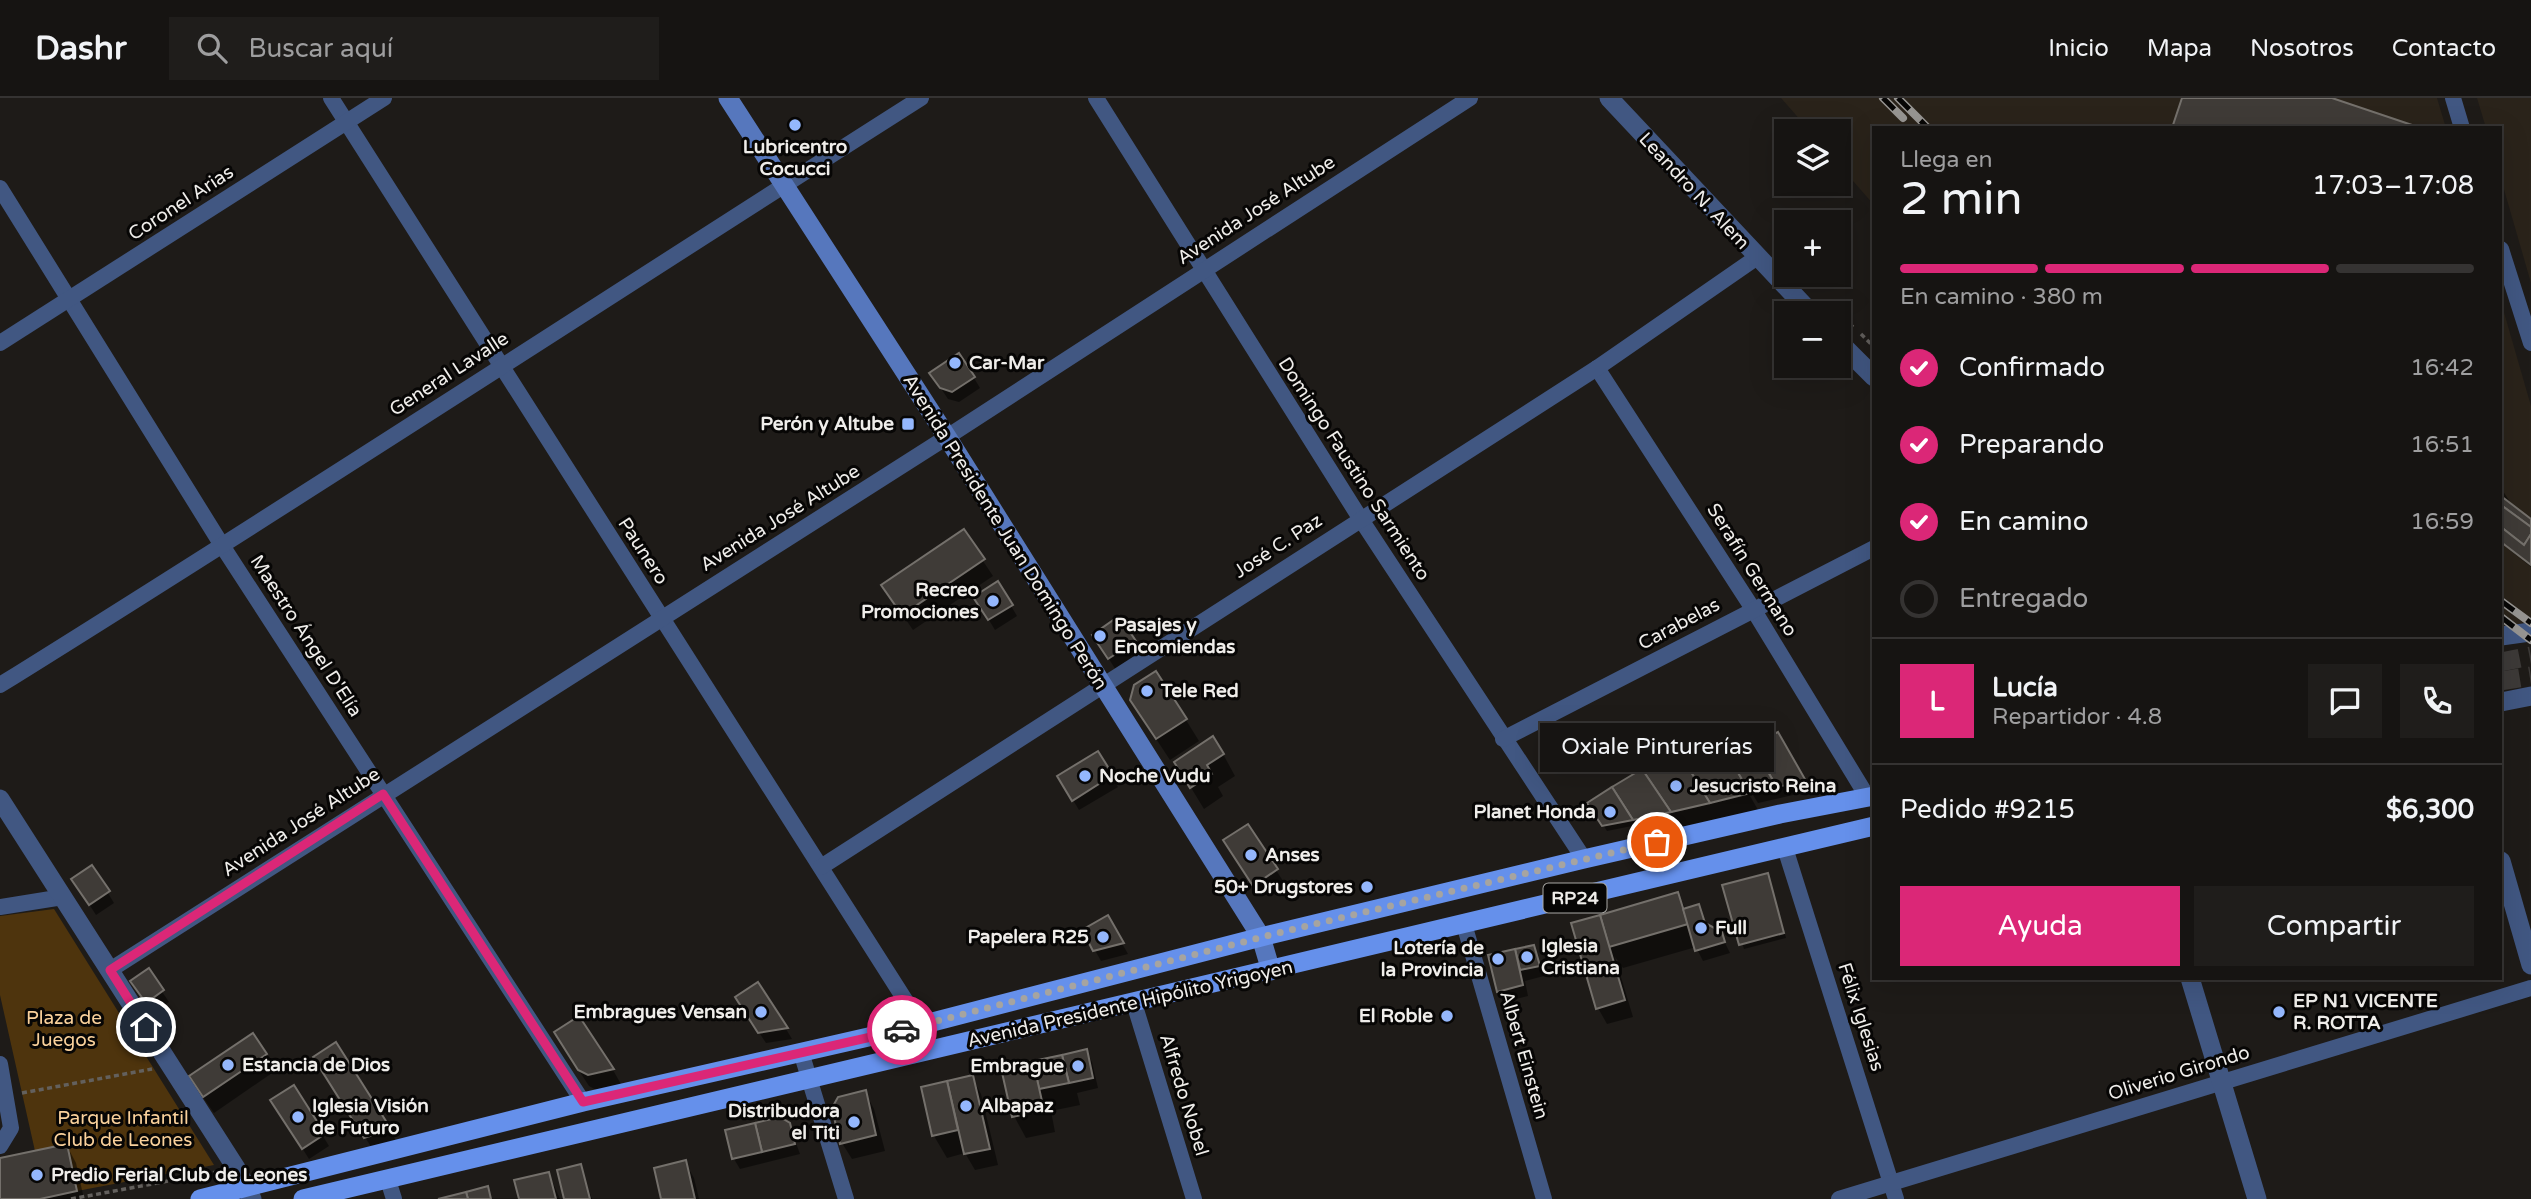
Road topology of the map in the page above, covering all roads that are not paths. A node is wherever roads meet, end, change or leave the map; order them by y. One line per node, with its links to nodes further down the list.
1 (331, 98): 9 (street, Paunero)
2 (384, 98): 9 (street, Coronel Arias)
3 (728, 98): 11 (main road, Avenida Presidente Juan Domingo Perón)
4 (921, 98): 11 (street, General Lavalle)
5 (1096, 98): 15 (street, Domingo Faustino Sarmiento)
6 (1470, 98): 15 (street, Avenida José Altube)
7 (1609, 98): 14 (street, Leandro N. Alem)
8 (2453, 98): 10 (street)
9 (347, 122): 16 (street, Coronel Arias); 21 (street, Paunero)
10 (2461, 126)
11 (783, 185): 21 (street, General Lavalle); 24 (main road, Avenida Presidente Juan Domingo Perón)
12 (0, 188): 16 (street, Maestro Ángel D'Elía)
13 (2502, 251): 19 (street)
14 (1756, 258): 17 (street, Leandro N. Alem); 22 (street, José C. Paz)
15 (1202, 269): 24 (street, Avenida José Altube); 25 (street, Domingo Faustino Sarmiento)
16 (69, 299): 18 (street, Coronel Arias); 26 (street, Maestro Ángel D'Elía)
17 (1799, 301)
18 (0, 343)
19 (2531, 343)
20 (1851, 354): 23 (street)
21 (500, 366): 26 (street, General Lavalle); 29 (street, Paunero)
22 (1597, 368): 25 (street, José C. Paz); 28 (street, Serafín Germano)
23 (1872, 375)
24 (947, 438): 29 (street, Avenida José Altube); 33 (main road, Avenida Presidente Juan Domingo Perón)
25 (1360, 517): 33 (street, José C. Paz); 36 (street, Domingo Faustino Sarmiento)
26 (223, 547): 32 (street, General Lavalle); 37 (street, Maestro Ángel D'Elía)
27 (1872, 549): 28 (street, Carabelas)
28 (1753, 609): 36 (street, Carabelas); 38 (street, Serafín Germano)
29 (661, 618): 37 (street, Avenida José Altube); 44 (street, Paunero)
30 (2531, 632): 31 (street)
31 (2502, 636)
32 (0, 685)
33 (1103, 687): 44 (street, José C. Paz); 48 (main road, Avenida Presidente Juan Domingo Perón)
34 (2530, 697): 35 (street)
35 (2502, 702)
36 (1503, 739): 42 (street, Domingo Faustino Sarmiento)
37 (383, 794): 50 (street, Avenida José Altube); 60 (street, Maestro Ángel D'Elía)
38 (1871, 797): 42 (main road, Avenida Presidente Hipólito Yrigoyen / RP24)
39 (0, 799): 45 (street)
40 (1872, 826): 41 (main road, Avenida Presidente Hipólito Yrigoyen / RP24)
41 (1785, 848): 47 (main road, Avenida Presidente Hipólito Yrigoyen / RP24); 63 (street, Félix Iglesias)
42 (1584, 859): 48 (main road, Avenida Presidente Hipólito Yrigoyen / RP24)
43 (2502, 864): 49 (street)
44 (821, 867): 55 (street, Paunero)
45 (63, 897): 46 (street); 50 (street)
46 (0, 907)
47 (1464, 924): 51 (main road, Avenida Presidente Hipólito Yrigoyen / RP24); 70 (street, Albert Einstein)
48 (1261, 937): 51 (main road, Avenida Presidente Juan Domingo Perón); 55 (main road, Avenida Presidente Hipólito Yrigoyen / RP24)
49 (2531, 965)
50 (110, 970): 64 (street)
51 (1271, 971): 54 (main road, Avenida Presidente Hipólito Yrigoyen / RP24)
52 (2191, 980): 59 (street)
53 (2531, 988): 59 (street, Oliverio Girondo)
54 (1134, 1003): 58 (main road, Avenida Presidente Hipólito Yrigoyen / RP24); 69 (street, Alfredo Nobel)
55 (921, 1025): 56 (main road, Avenida Presidente Hipólito Yrigoyen / RP24)
56 (801, 1052): 58 (street); 60 (main road, Avenida Presidente Hipólito Yrigoyen / RP24)
57 (0, 1064): 61 (street)
58 (808, 1079): 62 (main road, Avenida Presidente Hipólito Yrigoyen / RP24); 68 (street)
59 (2221, 1082): 63 (street, Oliverio Girondo); 72 (street)
60 (583, 1102): 64 (main road, Avenida Presidente Hipólito Yrigoyen / RP24)
61 (0, 1146)
62 (388, 1180): 66 (main road, Avenida Presidente Hipólito Yrigoyen / RP24); 67 (street)
63 (1894, 1191): 71 (street, Oliverio Girondo)
64 (249, 1194): 65 (main road, Avenida Presidente Hipólito Yrigoyen / RP24)
65 (200, 1199)
66 (303, 1199)
67 (394, 1199)
68 (846, 1199)
69 (1194, 1199)
70 (1544, 1199)
71 (1839, 1199)
72 (2257, 1199)

